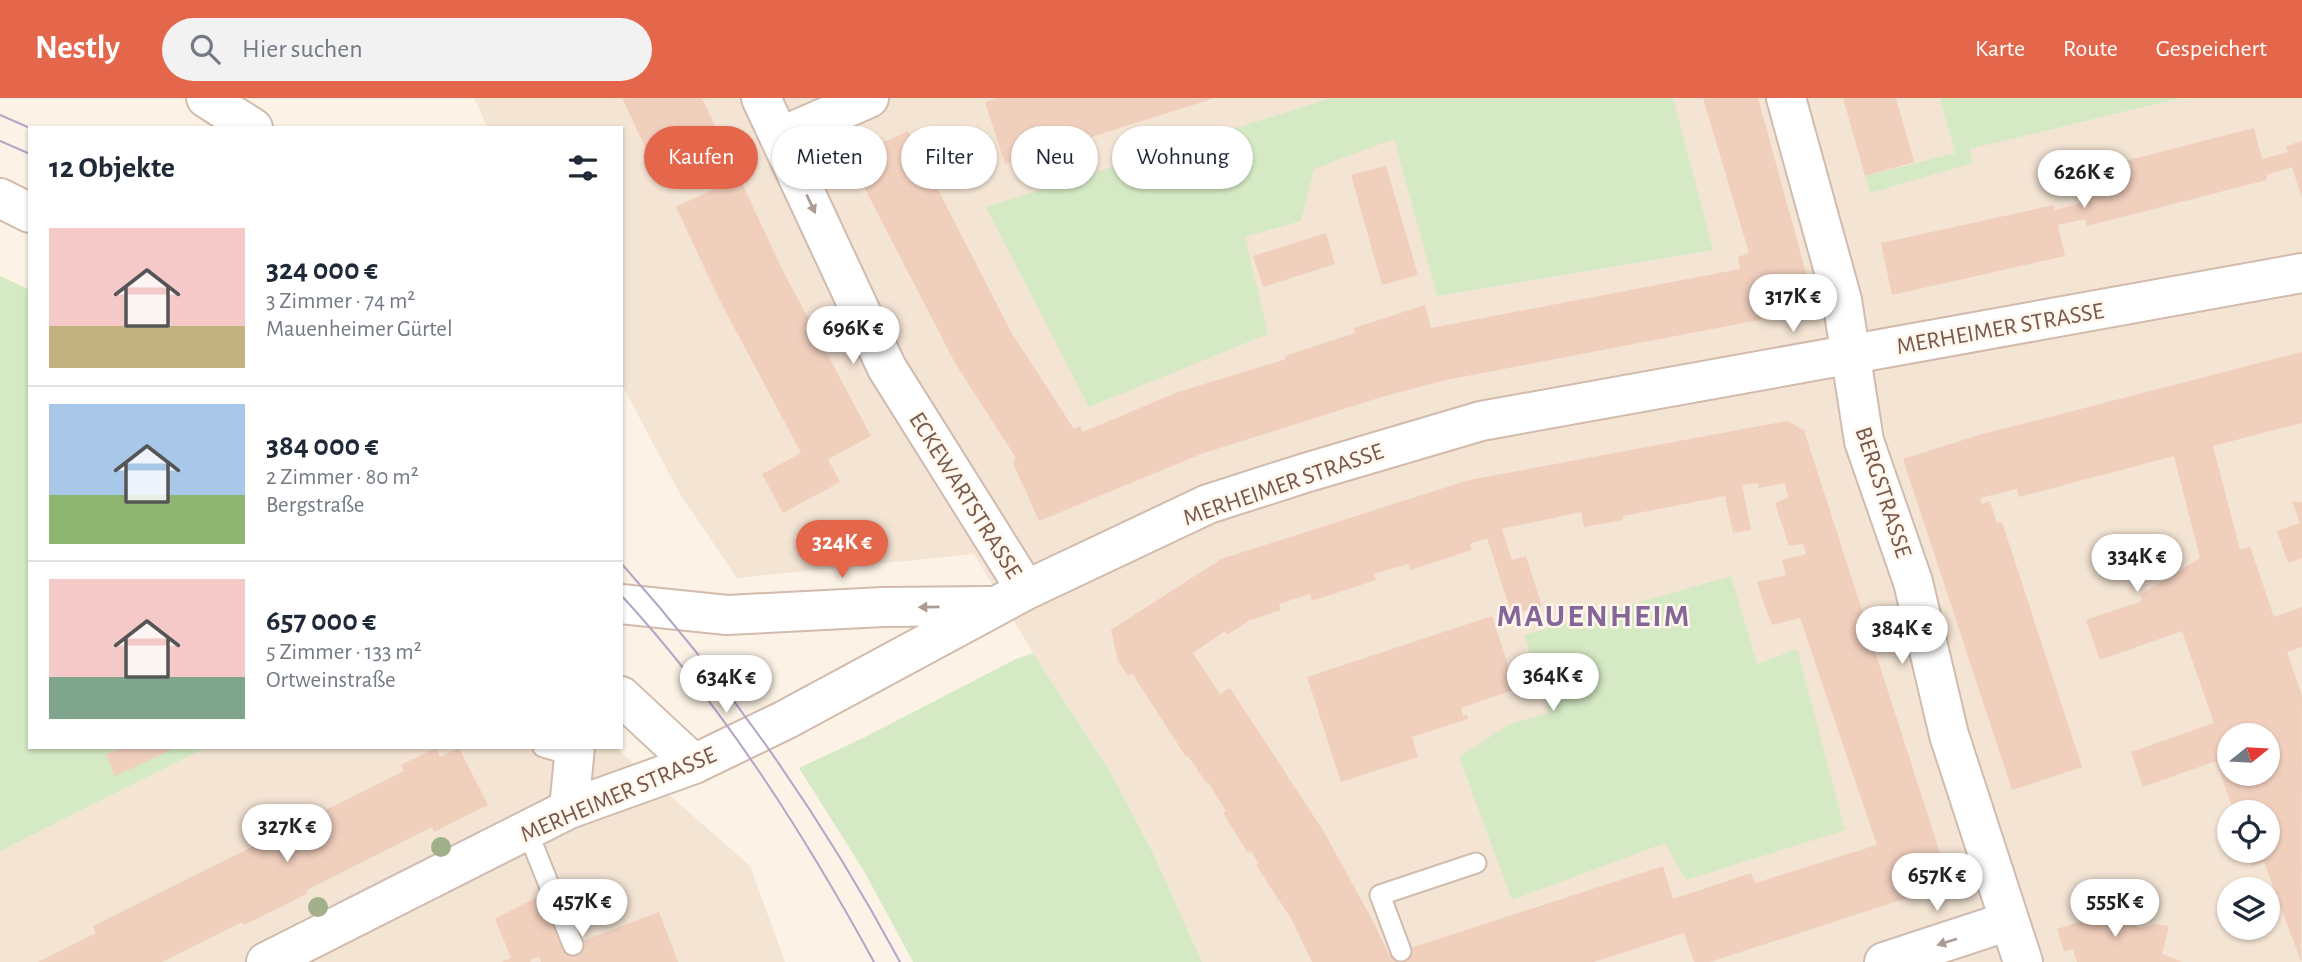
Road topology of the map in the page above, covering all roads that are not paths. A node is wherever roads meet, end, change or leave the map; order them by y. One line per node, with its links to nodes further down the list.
1 (206, 98): 5 (main road)
2 (761, 98): 6 (main road, ECKEWARTSTRASSE)
3 (869, 98): 7 (main road)
4 (1786, 98): 12 (main road, BERGSTRASSE)
5 (250, 126)
6 (775, 126)
7 (805, 126)
8 (804, 189): 13 (main road, ECKEWARTSTRASSE, one-way to 13)
9 (0, 198): 10 (main road)
10 (28, 212)
11 (2302, 273): 12 (main road, MERHEIMER STRASSE)
12 (1850, 354): 13 (main road, MERHEIMER STRASSE); 21 (main road, BERGSTRASSE)
13 (1011, 598): 14 (main road, one-way to 14); 17 (main road, MERHEIMER STRASSE)
14 (623, 604)
15 (623, 698): 17 (main road)
16 (564, 750): 18 (main road)
17 (694, 764): 18 (main road, MERHEIMER STRASSE)
18 (569, 809): 19 (main road, MERHEIMER STRASSE)
19 (527, 830): 22 (lane); 24 (main road, MERHEIMER STRASSE)
20 (1476, 863): 23 (lane)
21 (2009, 921): 25 (main road, one-way to 25); 26 (main road, BERGSTRASSE)
22 (573, 945)
23 (1401, 951)
24 (266, 962)
25 (1884, 962)
26 (2023, 962)

